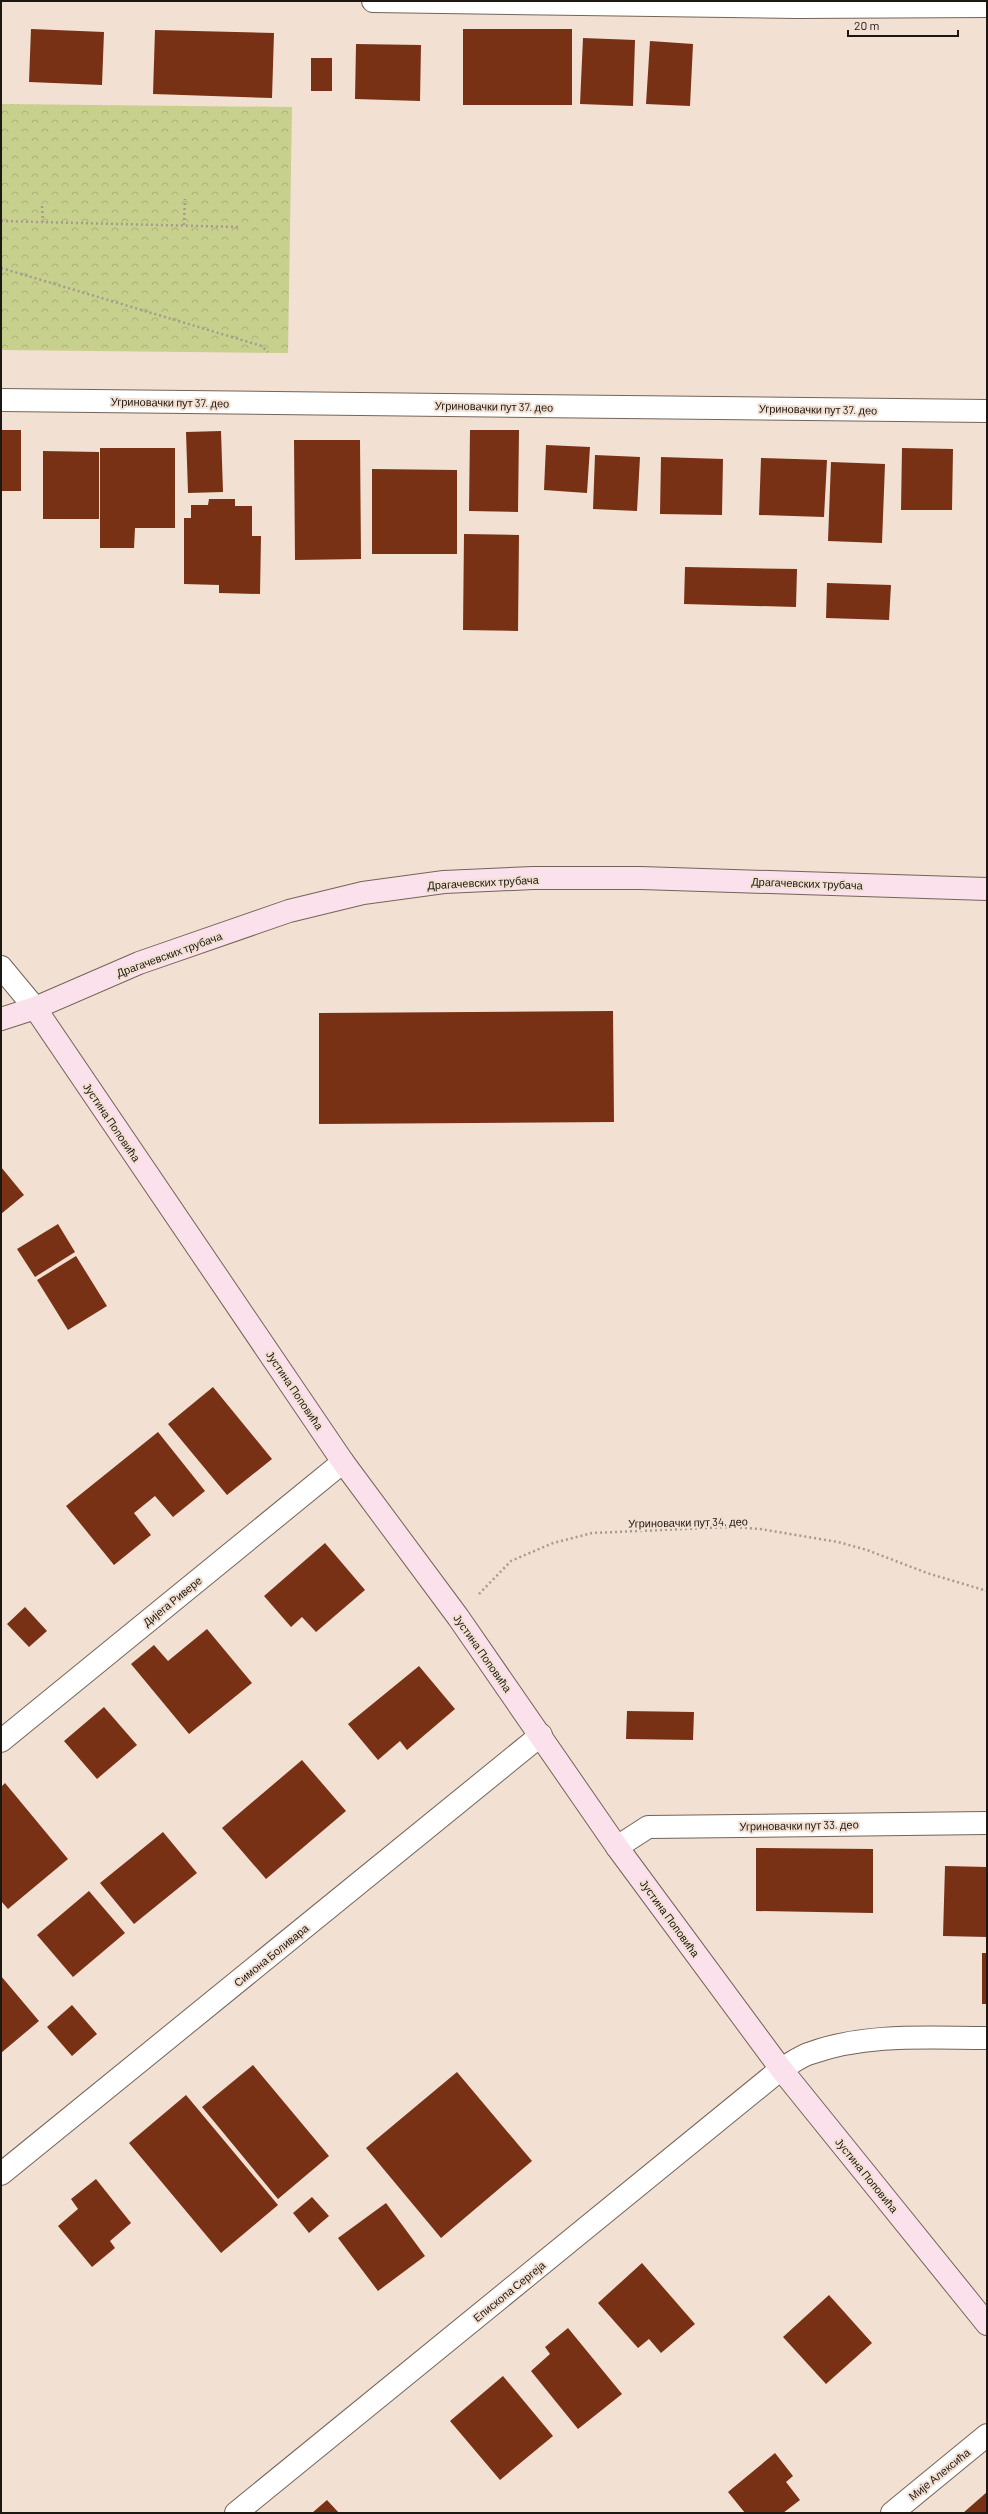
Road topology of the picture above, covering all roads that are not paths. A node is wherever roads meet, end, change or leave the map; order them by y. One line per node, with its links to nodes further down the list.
1 (373, 1): 2 (street)
2 (987, 6)
3 (1, 400): 4 (street, Угриновачки пут 37. део)
4 (987, 411)
5 (987, 889): 7 (street, Драгачевских трубача)
6 (1, 967): 7 (street, Јустина Поповића)
7 (35, 1008): 8 (street, Драгачевских трубача); 9 (street, Јустина Поповића)
8 (1, 1019)
9 (343, 1462): 10 (street, Јустина Поповића); 11 (street, Дијега Ривере)
10 (541, 1735): 13 (street, Јустина Поповића); 16 (street, Симона Боливара)
11 (1, 1741)
12 (987, 1823): 13 (street, Угриновачки пут 33. део)
13 (617, 1847): 15 (street, Јустина Поповића)
14 (987, 2038): 15 (street, Епископа Сергеја)
15 (781, 2069): 17 (street, Јустина Поповића); 19 (street, Епископа Сергеја)
16 (1, 2174)
17 (987, 2324)
18 (987, 2435): 20 (street, Мије Алексића)
19 (236, 2513)
20 (892, 2513)

